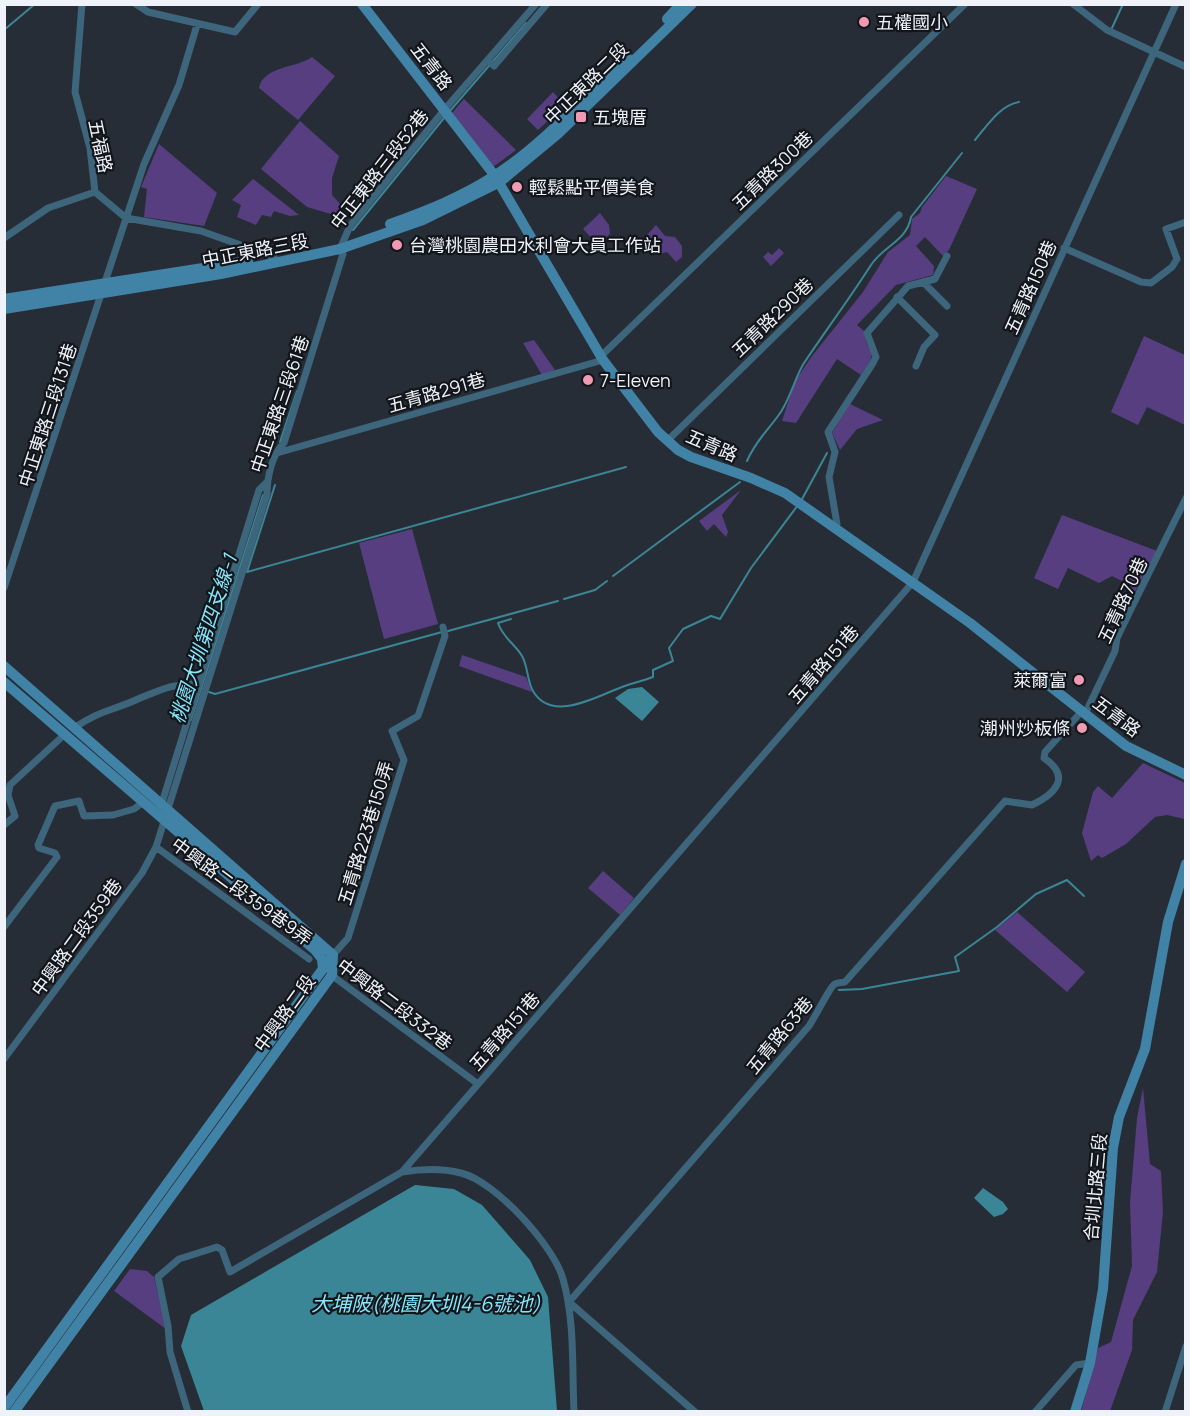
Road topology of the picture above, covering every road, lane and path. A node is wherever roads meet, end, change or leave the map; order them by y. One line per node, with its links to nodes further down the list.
1 (82, 4): 18 (street, 五福路)
2 (136, 4): 12 (street)
3 (258, 4): 12 (street)
4 (362, 4): 16 (street, 五青路)
5 (536, 4): 14 (street, 中正東路三段52巷)
6 (547, 4): 14 (street)
7 (681, 4): 17 (street, 中正東路二段)
8 (692, 4): 17 (street, 中正東路二段)
9 (965, 4): 33 (street, 五青路300巷)
10 (1072, 4): 13 (street)
11 (1176, 4): 13 (street, 五青路150巷)
12 (197, 25): 20 (street, 中正東路三段131巷)
13 (1154, 52): 15 (street); 24 (street, 五青路150巷)
14 (488, 60): 16 (street, 中正東路三段52巷)
15 (1185, 67)
16 (445, 109): 17 (street, 五青路); 23 (street, 中正東路三段52巷)
17 (498, 179): 23 (street, 中正東路三段); 33 (street, 五青路)
18 (95, 192): 20 (street); 22 (street, 五福路)
19 (899, 215): 35 (street, 五青路290巷)
20 (126, 218): 26 (street); 28 (street, 中正東路三段131巷)
21 (1185, 222): 24 (street)
22 (4, 237)
23 (340, 246): 26 (street, 中正東路三段); 28 (street, 中正東路三段); 36 (street, 中正東路三段61巷)
24 (1064, 248): 40 (street, 五青路150巷)
25 (947, 256): 27 (street)
26 (274, 257): 28 (street, 中正東路三段)
27 (923, 282): 29 (street); 31 (street)
28 (104, 289): 30 (street, 中正東路三段); 32 (street, 中正東路三段); 41 (street, 中正東路三段131巷)
29 (897, 297): 34 (street); 39 (street)
30 (4, 299)
31 (947, 306)
32 (4, 309)
33 (602, 359): 35 (street, 五青路); 36 (street, 五青路291巷)
34 (915, 366)
35 (667, 441): 39 (street, 五青路)
36 (277, 453): 37 (street, 中正東路三段61巷)
37 (267, 482): 45 (street); 51 (street, 中正東路三段61巷)
38 (1185, 498): 46 (street, 五青路70巷)
39 (834, 528): 40 (street, 五青路)
40 (914, 582): 46 (street, 五青路); 60 (street, 五青路151巷)
41 (4, 588)
42 (443, 627): 56 (street, 五青路223巷150弄)
43 (4, 666): 47 (street, 中興路二段)
44 (4, 682): 48 (street, 中興路二段)
45 (197, 684): 47 (street); 51 (street)
46 (1083, 712): 49 (street, 五青路); 62 (street, 五青路63巷)
47 (74, 728): 48 (street); 51 (street, 中興路二段)
48 (64, 735): 50 (street, 中興路二段); 52 (street)
49 (1185, 776)
50 (142, 803): 51 (street, 中興路二段); 55 (street)
51 (164, 816): 53 (street, 中興路二段359巷); 56 (street, 中興路二段); 58 (street, 中興路二段)
52 (4, 825)
53 (156, 847): 57 (street, 中興路二段359巷9弄); 59 (street, 中興路二段359巷)
54 (1185, 864): 65 (street, 合圳北路三段)
55 (4, 927)
56 (333, 955): 58 (street)
57 (309, 959)
58 (328, 972): 60 (street, 中興路二段332巷); 63 (street, 中興路二段)
59 (4, 1059)
60 (478, 1084): 61 (street, 五青路151巷)
61 (402, 1172): 62 (street); 68 (street, 五青路151巷)
62 (569, 1302): 69 (street); 70 (street)
63 (81, 1309): 66 (street, 中興路二段); 67 (street, 中興路二段)
64 (1185, 1346): 73 (street)
65 (1090, 1363): 71 (street); 72 (street, 合圳北路三段)
66 (4, 1408)
67 (14, 1412)
68 (188, 1412)
69 (574, 1412)
70 (695, 1412)
71 (1035, 1412)
72 (1075, 1412)
73 (1165, 1412)

